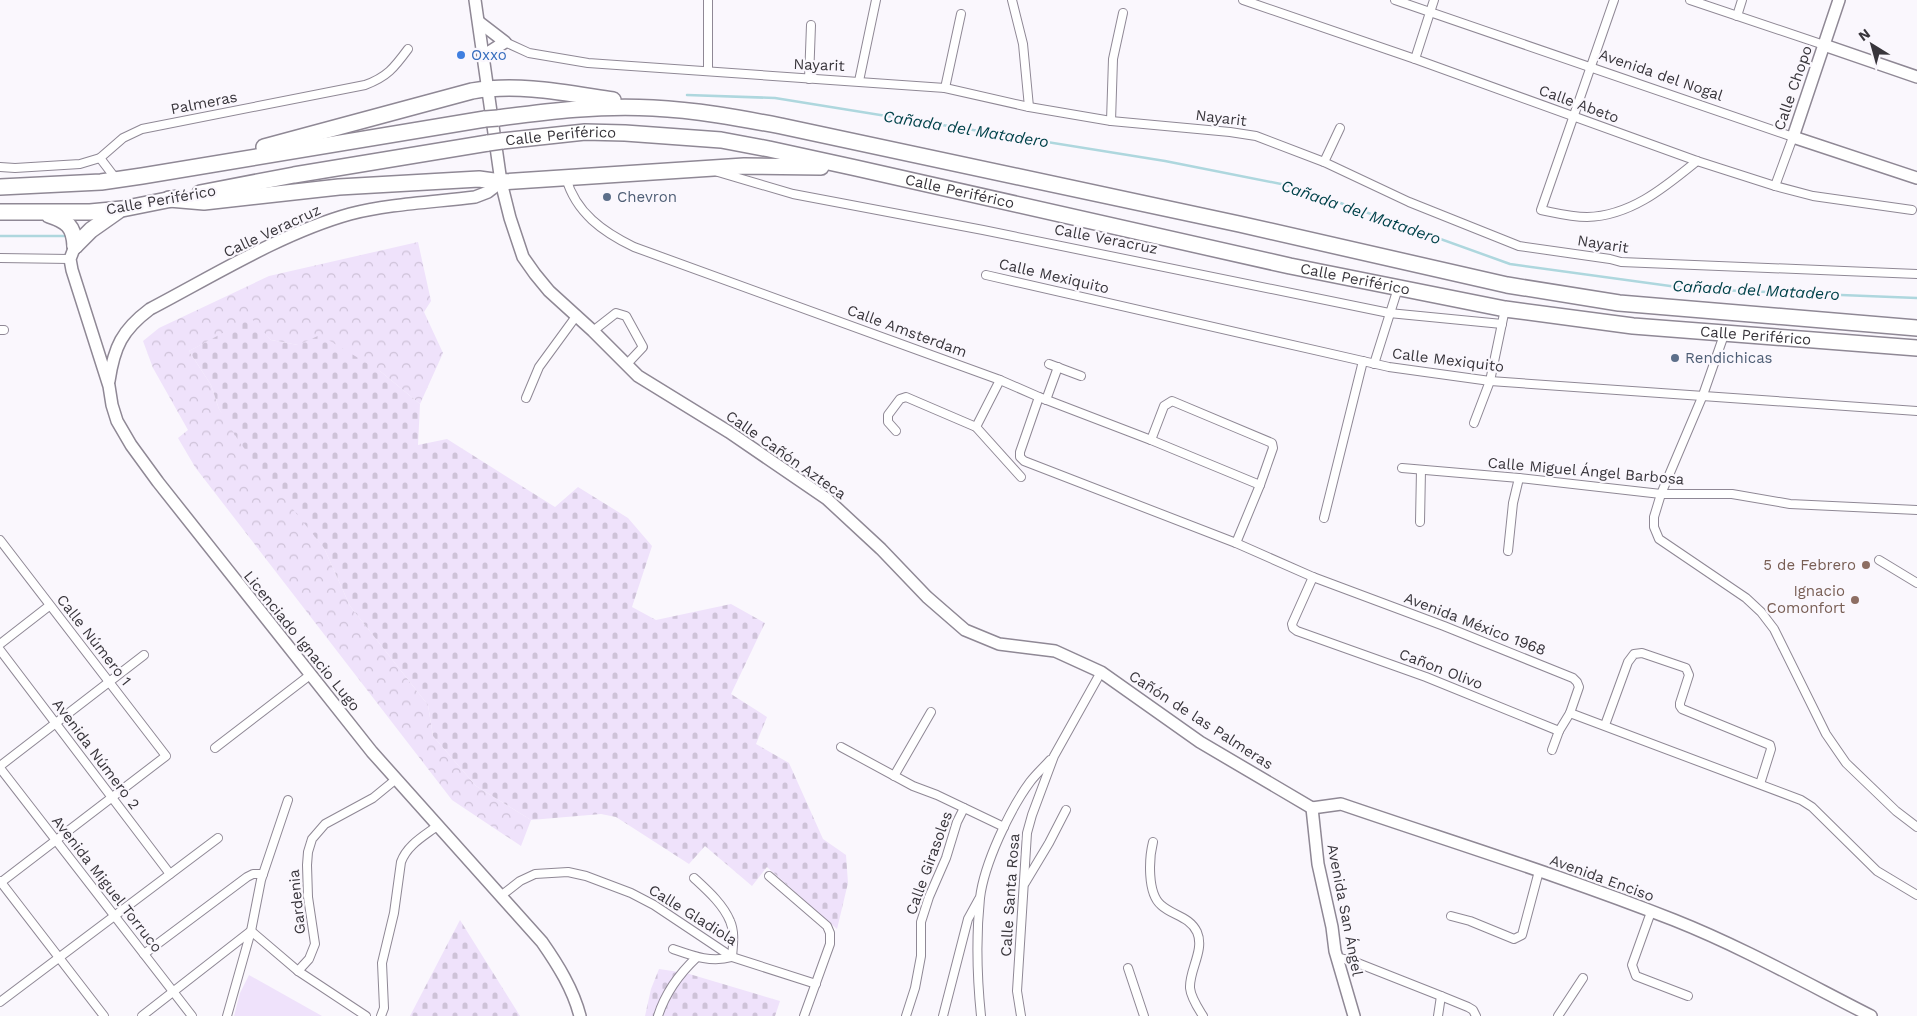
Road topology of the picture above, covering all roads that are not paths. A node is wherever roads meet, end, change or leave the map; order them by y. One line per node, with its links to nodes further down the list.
1 (476, 0): 16 (main road, Calle Cañón Azteca)
2 (708, 0): 24 (street)
3 (876, 0): 27 (street)
4 (1012, 0): 30 (street)
5 (1243, 0): 22 (street, Calle Abeto)
6 (1395, 0): 12 (street, Avenida del Nogal)
7 (1434, 0): 12 (street)
8 (1614, 0): 23 (street)
9 (1690, 0): 15 (street)
10 (1742, 0): 15 (street)
11 (1839, 0): 19 (main road, Calle Chopo)
12 (1430, 12): 22 (street); 23 (street, Avenida del Nogal)
13 (1122, 13): 33 (street)
14 (961, 14): 29 (street)
15 (1737, 16): 19 (street)
16 (478, 22): 18 (main road); 21 (main road, Calle Cañón Azteca)
17 (811, 25): 26 (street)
18 (505, 42): 21 (main road); 24 (street, Nayarit)
19 (1824, 45): 25 (main road); 35 (main road, Calle Chopo)
20 (408, 49): 36 (street, Palmeras)
21 (483, 56): 28 (main road, Calle Cañón Azteca)
22 (1415, 59): 32 (street, Calle Abeto)
23 (1591, 67): 32 (street); 35 (street, Avenida del Nogal)
24 (708, 71): 26 (street, Nayarit)
25 (1917, 77)
26 (809, 78): 27 (street, Nayarit)
27 (859, 81): 29 (street, Nayarit)
28 (487, 88): 31 (highway); 39 (highway); 46 (main road, Calle Cañón Azteca)
29 (945, 88): 30 (street, Nayarit)
30 (1029, 107): 33 (street, Nayarit)
31 (654, 108): 39 (highway, Calle Periférico); 63 (highway, Calle Periférico)
32 (1574, 117): 37 (street, Calle Abeto); 37 (street)
33 (1111, 120): 38 (street, Nayarit)
34 (1340, 128): 38 (street)
35 (1793, 137): 44 (main road, Avenida del Nogal); 47 (street, Calle Chopo)
36 (100, 158): 40 (street, Palmeras); 45 (street)
37 (1697, 161): 47 (street, Calle Abeto)
38 (1324, 162): 56 (street, Nayarit)
39 (206, 165): 45 (highway, Calle Periférico)
40 (0, 167)
41 (707, 168): 42 (highway); 43 (highway); 60 (street, Calle Veracruz)
42 (856, 168): 49 (highway, Calle Periférico); 58 (highway, Calle Periférico)
43 (566, 178): 46 (highway); 73 (street, Calle Amsterdam)
44 (1917, 178)
45 (116, 179): 48 (highway, Calle Periférico)
46 (501, 182): 49 (highway); 61 (main road, Calle Cañón Azteca); 75 (main road, Calle Veracruz)
47 (1775, 186): 51 (street, Calle Abeto)
48 (0, 187)
49 (169, 199): 50 (highway, Calle Periférico)
50 (122, 209): 53 (highway, Calle Periférico); 54 (highway)
51 (1912, 210)
52 (0, 212): 53 (highway, Calle Periférico)
53 (41, 213): 54 (highway)
54 (72, 253): 55 (street); 75 (main road)
55 (0, 258)
56 (1917, 274)
57 (986, 275): 67 (street, Calle Mexiquito)
58 (1398, 288): 59 (highway, Calle Periférico); 60 (street)
59 (1505, 309): 62 (street); 65 (highway, Calle Periférico)
60 (1389, 313): 62 (street, Calle Veracruz); 70 (street)
61 (577, 316): 64 (main road, Calle Cañón Azteca); 77 (street)
62 (1502, 324): 74 (street)
63 (1917, 328)
64 (593, 331): 68 (main road, Calle Cañón Azteca); 68 (street)
65 (1725, 332): 66 (highway, Calle Periférico); 76 (street)
66 (1917, 348)
67 (1363, 361): 70 (street, Calle Mexiquito); 91 (street)
68 (627, 364): 103 (main road, Calle Cañón Azteca)
69 (1049, 364): 71 (street)
70 (1374, 364): 74 (street, Calle Mexiquito)
71 (1058, 367): 72 (street); 78 (street, Avenida México 1968)
72 (1081, 376)
73 (1000, 380): 78 (street, Calle Amsterdam); 81 (street)
74 (1490, 381): 76 (street, Calle Mexiquito); 80 (street)
75 (109, 386): 104 (main road, Licenciado Ignacio Lugo)
76 (1703, 395): 79 (street, Calle Mexiquito); 89 (street)
77 (526, 398)
78 (1043, 398): 83 (street, Calle Amsterdam); 94 (street, Avenida México 1968)
79 (1917, 411)
80 (1474, 423)
81 (976, 427): 82 (street); 86 (street)
82 (896, 432)
83 (1151, 440): 88 (street, Calle Amsterdam); 88 (street)
84 (1402, 468): 85 (street, Calle Miguel Ángel Barbosa)
85 (1421, 470): 87 (street, Calle Miguel Ángel Barbosa); 92 (street)
86 (1021, 477)
87 (1519, 478): 89 (street, Calle Miguel Ángel Barbosa); 95 (street)
88 (1260, 485): 94 (street)
89 (1661, 494): 90 (street, Calle Miguel Ángel Barbosa); 126 (street)
90 (1917, 510)
91 (1324, 518)
92 (1420, 522)
93 (0, 540): 99 (street, Calle Número 1)
94 (1236, 543): 97 (street, Avenida México 1968)
95 (1508, 551)
96 (1879, 560): 98 (street)
97 (1313, 578): 107 (street, Avenida México 1968); 110 (street, Cañon Olivo)
98 (1917, 583)
99 (49, 606): 100 (street); 105 (street, Calle Número 1)
100 (0, 644)
101 (0, 650): 108 (street, Avenida Número 2)
102 (144, 655): 105 (street)
103 (1100, 672): 114 (street, Calle Santa Rosa); 122 (main road, Cañón de las Palmeras)
104 (310, 675): 112 (street); 117 (main road, Licenciado Ignacio Lugo)
105 (110, 682): 108 (street); 119 (street, Calle Número 1)
106 (931, 712): 116 (street)
107 (1570, 713): 109 (street); 110 (street)
108 (55, 724): 115 (street); 119 (street, Avenida Número 2)
109 (1605, 725): 118 (street); 118 (street)
110 (1559, 731): 113 (street)
111 (841, 747): 116 (street)
112 (215, 748)
113 (1552, 750)
114 (1054, 756): 125 (street); 136 (street, Calle Santa Rosa)
115 (0, 767): 128 (street, Avenida Miguel Torruco)
116 (894, 776): 121 (street)
117 (395, 780): 124 (main road, Licenciado Ignacio Lugo); 151 (street, Gardenia)
118 (1760, 784): 138 (street)
119 (112, 799): 128 (street); 131 (street, Avenida Número 2)
120 (288, 800): 132 (street)
121 (964, 808): 125 (street); 167 (street, Calle Girasoles)
122 (1312, 808): 130 (main road, Avenida Enciso); 149 (main road, Avenida San Ángel)
123 (1066, 810): 136 (street)
124 (437, 826): 137 (main road, Licenciado Ignacio Lugo); 163 (street)
125 (1004, 827): 139 (street)
126 (1917, 827)
127 (218, 838): 131 (street)
128 (56, 840): 135 (street); 141 (street, Avenida Miguel Torruco)
129 (1154, 842): 172 (street)
130 (1538, 871): 140 (main road, Avenida Enciso); 142 (street)
131 (170, 874): 141 (street)
132 (263, 874): 143 (street); 145 (street)
133 (769, 876): 153 (street)
134 (694, 878): 148 (street)
135 (0, 882): 146 (street)
136 (1024, 883): 170 (street, Calle Santa Rosa)
137 (502, 895): 148 (street, Calle Gladiola); 164 (main road, Licenciado Ignacio Lugo)
138 (1917, 895)
139 (980, 896): 168 (street); 169 (street)
140 (1651, 912): 156 (street); 177 (main road, Avenida Enciso)
141 (115, 916): 145 (street, Avenida Miguel Torruco); 146 (street)
142 (1451, 916)
143 (251, 931): 151 (street); 154 (street); 161 (street)
144 (673, 949): 147 (street)
145 (144, 954): 154 (street, Avenida Miguel Torruco)
146 (59, 957): 157 (street); 158 (street)
147 (697, 957): 148 (street); 165 (street)
148 (732, 957): 153 (street, Calle Gladiola)
149 (1337, 958): 155 (street); 173 (main road, Avenida San Ángel)
150 (1128, 968): 171 (street)
151 (298, 971): 162 (street)
152 (1583, 978): 176 (street)
153 (816, 984): 166 (street)
154 (174, 992): 159 (street); 160 (street, Avenida Miguel Torruco)
155 (1441, 996): 174 (street); 175 (street)
156 (1688, 996)
157 (0, 1002)
158 (104, 1016)
159 (142, 1016)
160 (192, 1016)
161 (227, 1016)
162 (366, 1016)
163 (381, 1016)
164 (580, 1016)
165 (658, 1016)
166 (804, 1016)
167 (906, 1016)
168 (943, 1016)
169 (981, 1016)
170 (1022, 1016)
171 (1144, 1016)
172 (1203, 1016)
173 (1354, 1016)
174 (1438, 1016)
175 (1476, 1016)
176 (1558, 1016)
177 (1871, 1016)

